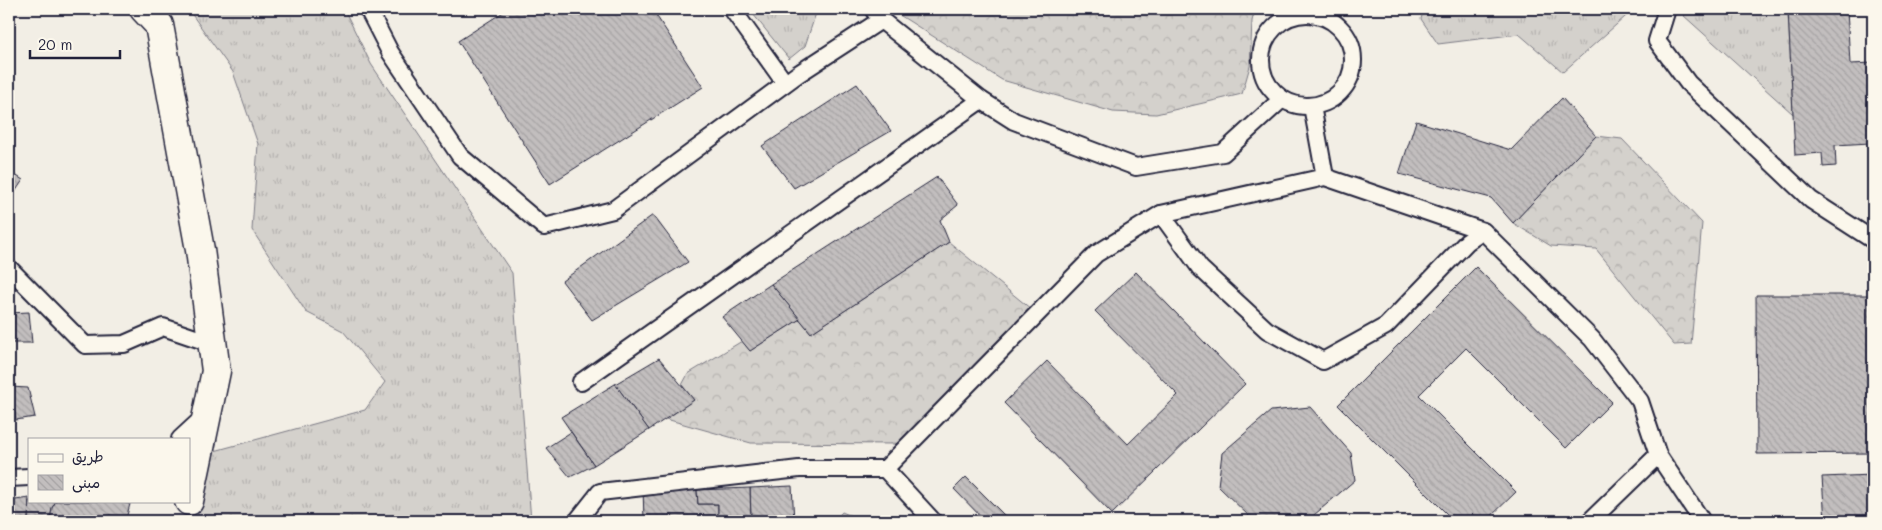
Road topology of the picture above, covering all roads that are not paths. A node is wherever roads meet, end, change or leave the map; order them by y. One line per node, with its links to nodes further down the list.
1 (144, 9): 17 (street)
2 (368, 9): 8 (lane)
3 (732, 9): 8 (lane)
4 (1667, 9): 15 (lane)
5 (1317, 11): 6 (lane); 11 (lane)
6 (1284, 13): 9 (lane)
7 (877, 14): 8 (lane); 10 (lane)
8 (785, 84)
9 (1282, 99): 10 (lane); 11 (lane)
10 (981, 100): 18 (lane)
11 (1312, 106): 12 (lane)
12 (1325, 177): 13 (lane); 14 (lane)
13 (1161, 214): 14 (lane); 22 (lane)
14 (1483, 231): 21 (lane)
15 (1873, 240)
16 (9, 268): 17 (lane)
17 (212, 344): 19 (street)
18 (581, 382)
19 (206, 415): 20 (lane); 25 (street)
20 (181, 438)
21 (1658, 455): 30 (lane); 31 (lane)
22 (885, 469): 28 (lane); 29 (lane)
23 (28, 477): 24 (lane)
24 (9, 478)
25 (190, 496)
26 (189, 502): 27 (street)
27 (182, 521)
28 (576, 521)
29 (933, 521)
30 (1590, 521)
31 (1702, 521)

